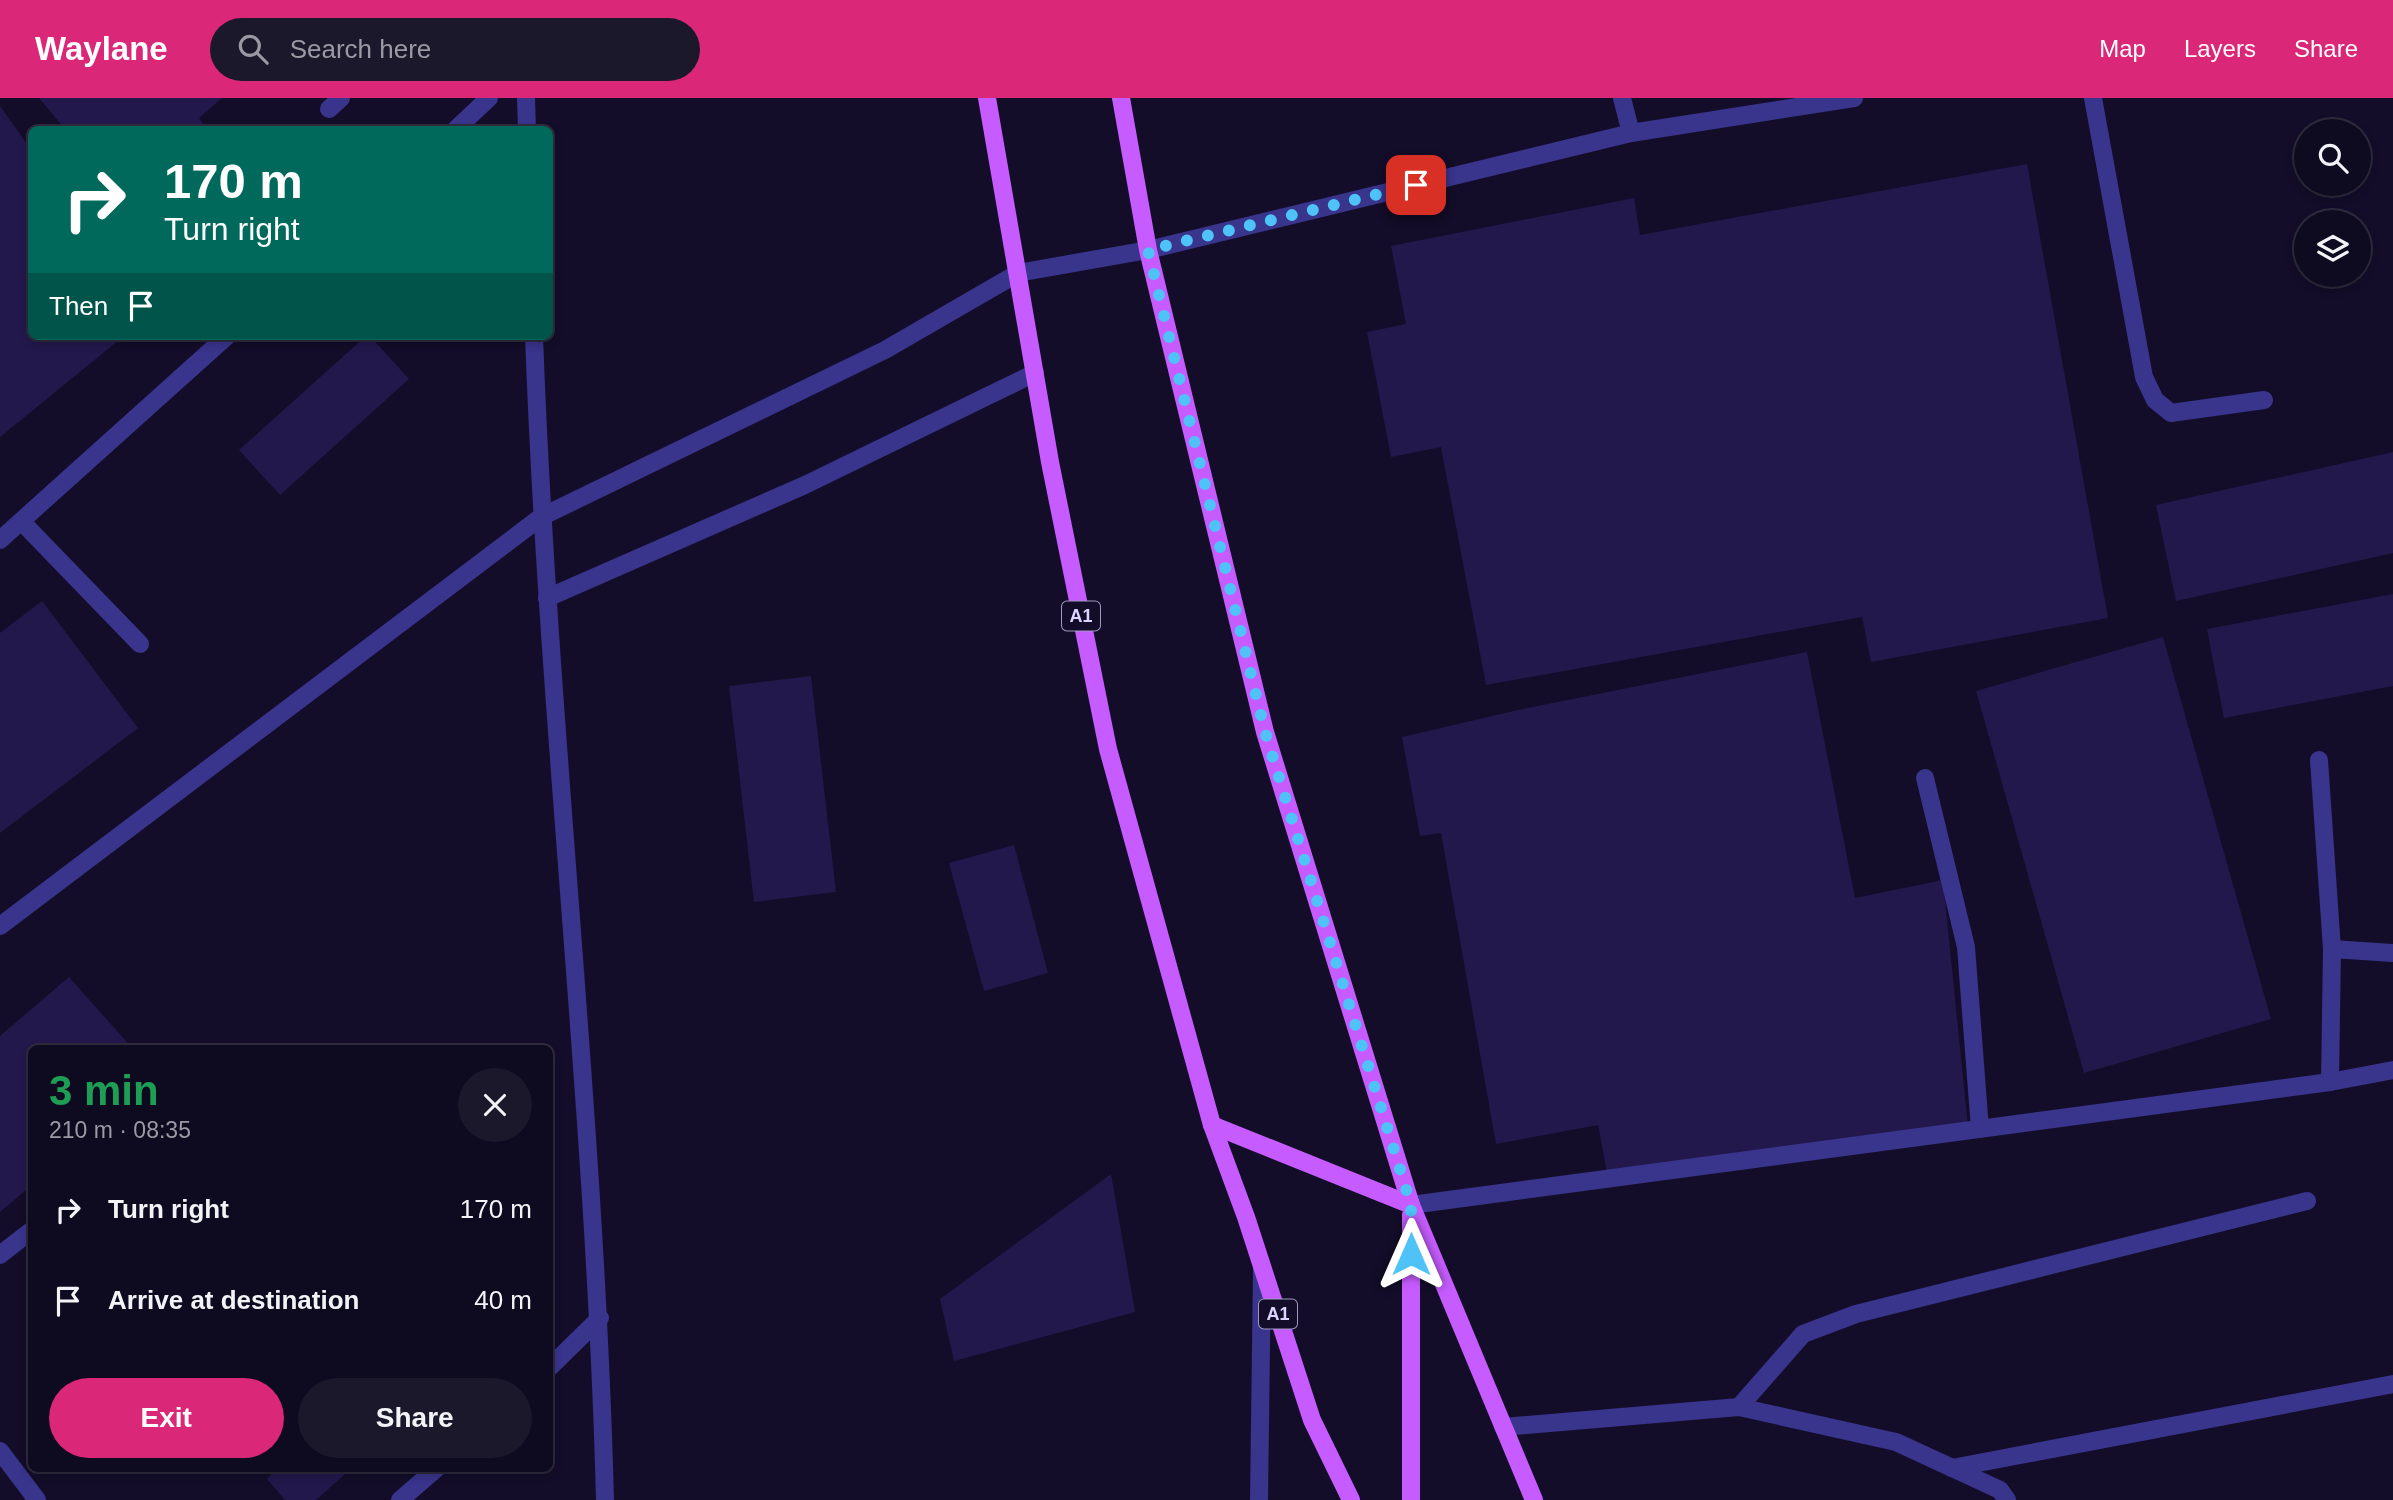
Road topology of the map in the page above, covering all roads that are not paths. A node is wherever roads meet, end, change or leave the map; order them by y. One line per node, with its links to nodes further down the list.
1 (489, 98): 8 (street)
2 (526, 98): 9 (street)
3 (987, 98): 12 (main road, A1)
4 (1121, 98): 11 (main road)
5 (1622, 98): 10 (street)
6 (1854, 98): 10 (street)
7 (2093, 98): 16 (street)
8 (458, 126)
9 (527, 126)
10 (1631, 133): 11 (street)
11 (1148, 250): 12 (street); 32 (main road)
12 (1018, 273): 15 (main road, A1); 17 (street)
13 (223, 340): 18 (street)
14 (534, 340): 17 (street)
15 (1035, 373): 20 (street); 29 (main road, A1)
16 (2264, 400)
17 (541, 517): 20 (street); 24 (street)
18 (22, 522): 19 (street); 21 (street)
19 (0, 540)
20 (547, 598): 36 (street)
21 (140, 644)
22 (2319, 760): 25 (street)
23 (1925, 778): 30 (street)
24 (0, 926)
25 (2332, 949): 26 (street); 28 (street)
26 (2393, 953)
27 (2393, 1070): 28 (street)
28 (2330, 1082): 30 (street)
29 (1212, 1125): 32 (main road); 35 (main road, A1)
30 (1980, 1129): 32 (street)
31 (2307, 1201): 39 (street)
32 (1411, 1205): 40 (main road); 49 (main road)
33 (28, 1233): 34 (street)
34 (0, 1255)
35 (1262, 1266): 47 (street); 48 (main road, A1)
36 (600, 1318): 37 (street); 46 (street)
37 (553, 1364)
38 (2393, 1384): 42 (street)
39 (1739, 1407): 40 (street); 42 (street)
40 (1503, 1427): 50 (main road)
41 (0, 1451): 44 (street)
42 (1952, 1468): 51 (street)
43 (432, 1472): 45 (street)
44 (37, 1500)
45 (400, 1500)
46 (605, 1500)
47 (1259, 1500)
48 (1351, 1500)
49 (1411, 1500)
50 (1534, 1500)
51 (2007, 1500)

